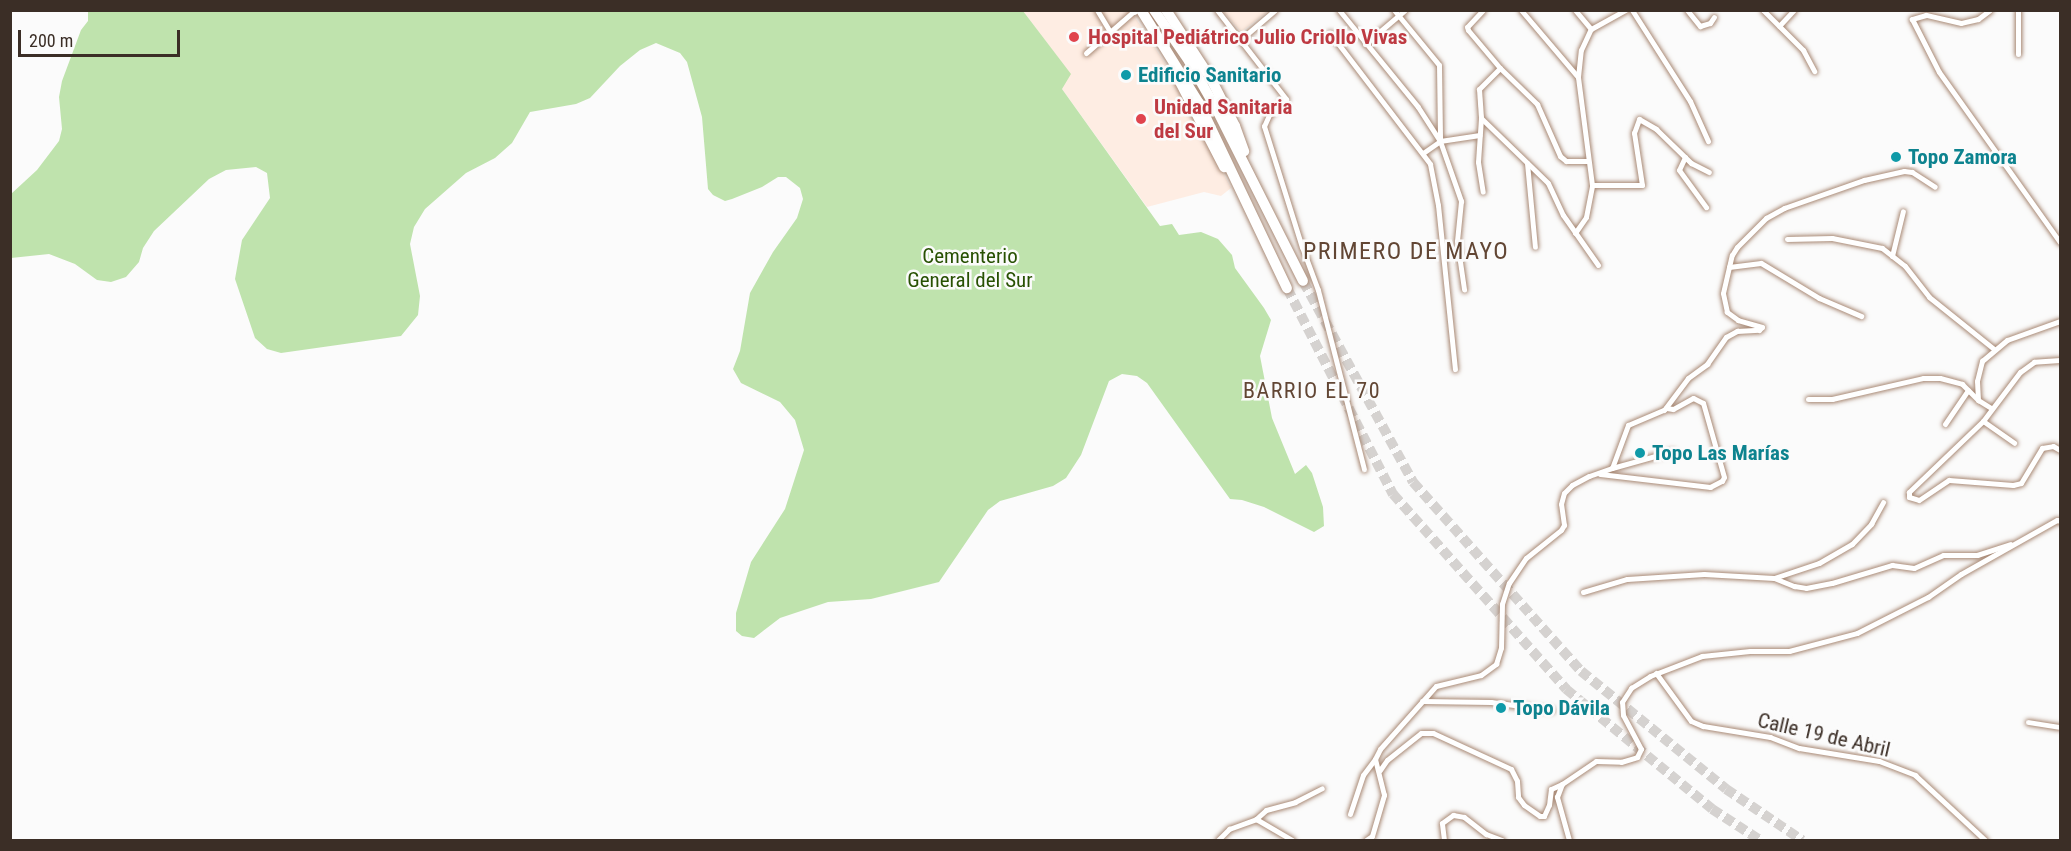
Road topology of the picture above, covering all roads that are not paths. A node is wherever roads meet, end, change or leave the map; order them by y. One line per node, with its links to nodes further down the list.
1 (1097, 10): 24 (street)
2 (1141, 10): 45 (highway)
3 (1154, 10): 42 (highway)
4 (1166, 10): 42 (highway)
5 (1217, 10): 26 (street)
6 (1275, 10): 26 (street)
7 (1339, 10): 27 (street)
8 (1405, 10): 20 (street)
9 (1483, 10): 30 (street)
10 (1521, 10): 32 (street)
11 (1575, 10): 23 (street)
12 (1625, 10): 23 (street)
13 (1632, 10): 36 (street)
14 (1687, 10): 21 (street)
15 (1762, 10): 22 (street)
16 (1794, 10): 22 (street)
17 (1990, 10): 51 (street)
18 (2018, 10): 29 (street)
19 (1134, 11): 24 (street); 45 (highway)
20 (1397, 13): 27 (street); 35 (street)
21 (1714, 17)
22 (1779, 26): 31 (street)
23 (1591, 29): 32 (street)
24 (1110, 32): 28 (street)
25 (1330, 33): 37 (street)
26 (1240, 40): 75 (street)
27 (1365, 44): 35 (street)
28 (1086, 53)
29 (2018, 54)
30 (1500, 68): 33 (street); 39 (street)
31 (1814, 71)
32 (1578, 77): 39 (street)
33 (1481, 118): 34 (street); 40 (street)
34 (1480, 135): 35 (street); 46 (street)
35 (1440, 141): 37 (street); 58 (street)
36 (1708, 141)
37 (1424, 153): 63 (street)
38 (1685, 157): 41 (street); 43 (street); 47 (street)
39 (1587, 162): 43 (street)
40 (1527, 163): 49 (street); 52 (street)
41 (1708, 172)
42 (1255, 185): 56 (highway)
43 (1592, 185): 49 (street)
44 (1935, 187): 55 (street)
45 (1239, 189): 57 (highway)
46 (1483, 192)
47 (1706, 207)
48 (1903, 211): 53 (street)
49 (1575, 233): 54 (street)
50 (1786, 239): 53 (street)
51 (2061, 242)
52 (1535, 247)
53 (1892, 256): 61 (street)
54 (1598, 265)
55 (1729, 267): 59 (street); 67 (street)
56 (1303, 281)
57 (1287, 288)
58 (1464, 289)
59 (1861, 316)
60 (2061, 321): 61 (street)
61 (1994, 349): 66 (street)
62 (2061, 360): 68 (street)
63 (1455, 369)
64 (1968, 390): 65 (street); 66 (street); 70 (street)
65 (1808, 399)
66 (1978, 400): 68 (street)
67 (1666, 408): 74 (street); 76 (street)
68 (1991, 408): 69 (street)
69 (1983, 422): 71 (street); 72 (street)
70 (1945, 424)
71 (2014, 443)
72 (2061, 450)
73 (1672, 451): 74 (street)
74 (1612, 468): 76 (street)
75 (1364, 469)
76 (1599, 474): 83 (street)
77 (1883, 502): 80 (street)
78 (2061, 521): 79 (street)
79 (2026, 539): 80 (street); 82 (street)
80 (1774, 578): 81 (street)
81 (1583, 592)
82 (1656, 673): 89 (street); 99 (street, Calle 19 de Abril)
83 (1422, 701): 84 (street); 87 (street)
84 (1551, 710)
85 (2028, 722): 86 (street)
86 (2061, 727)
87 (1375, 759): 88 (street); 91 (street)
88 (1380, 770): 89 (street); 95 (street)
89 (1562, 784): 98 (street)
90 (1322, 788): 92 (street)
91 (1350, 814)
92 (1256, 819): 93 (street); 94 (street)
93 (1218, 840)
94 (1292, 840)
95 (1366, 840)
96 (1444, 840): 97 (street)
97 (1502, 840)
98 (1569, 840)
99 (1985, 840)

